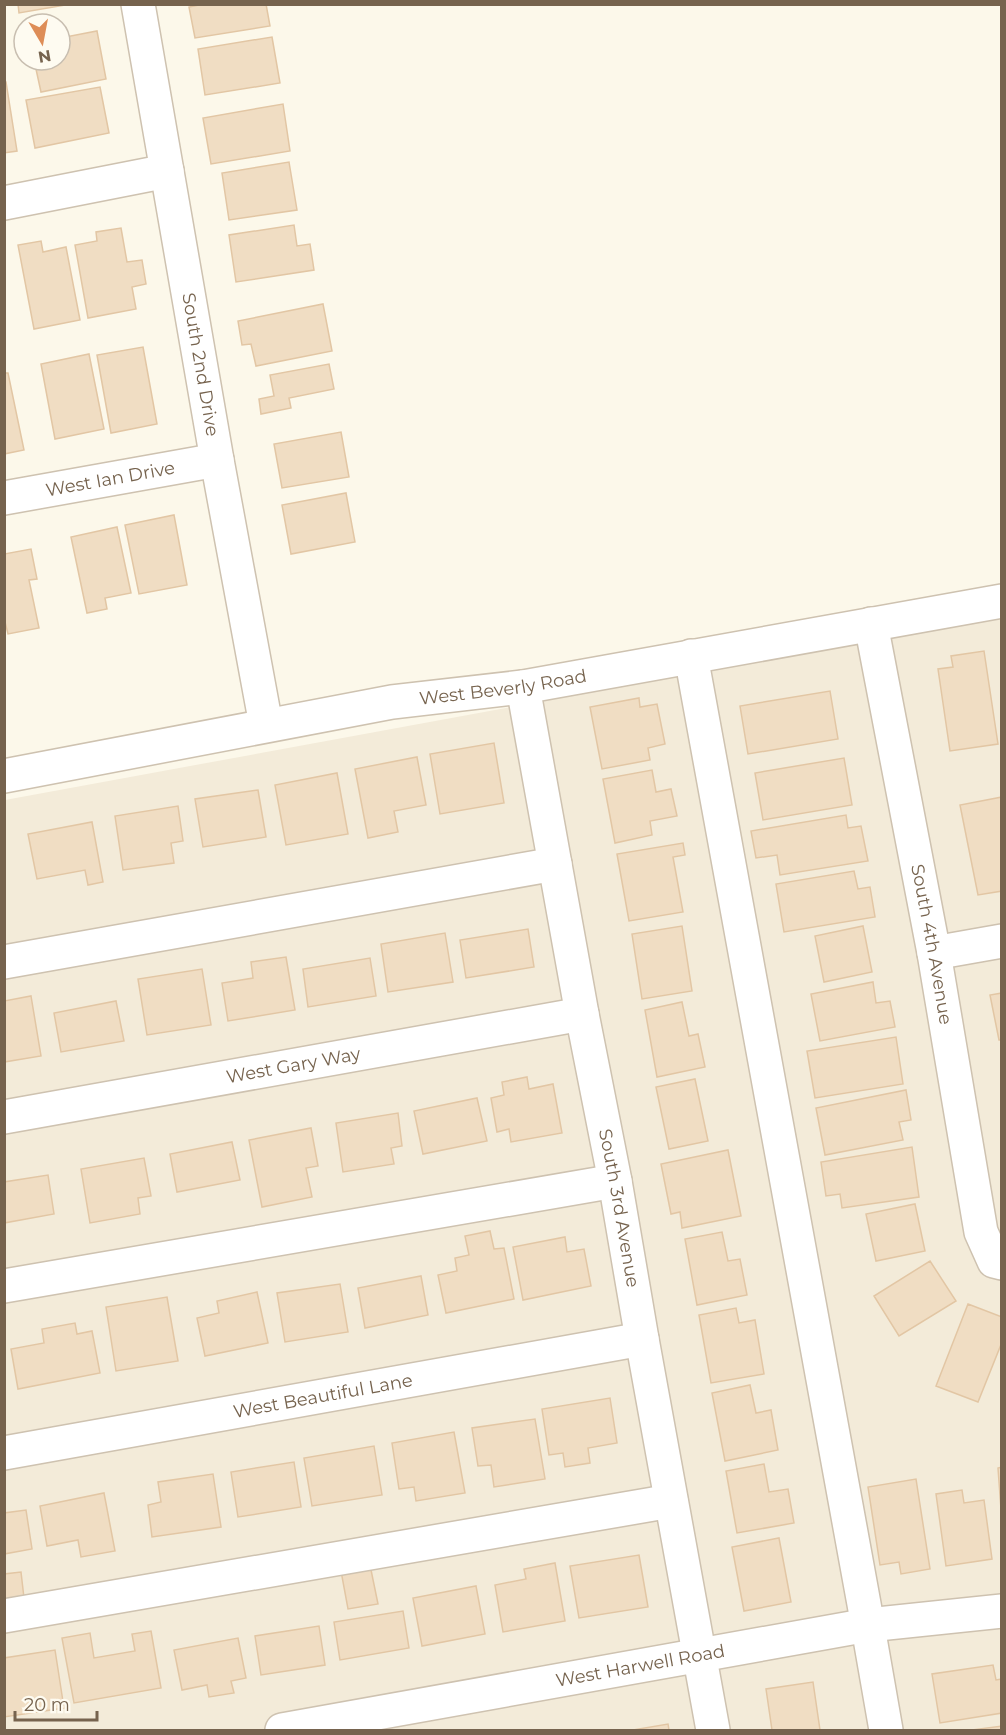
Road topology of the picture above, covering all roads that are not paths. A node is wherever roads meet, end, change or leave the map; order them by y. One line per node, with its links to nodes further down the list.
1 (138, 4): 2 (street, South 2nd Drive)
2 (167, 171): 3 (street); 4 (street, South 2nd Drive)
3 (4, 203)
4 (217, 460): 5 (street, West Ian Drive); 10 (street, South 2nd Drive)
5 (4, 498)
6 (1002, 601): 7 (street, West Beverly Road)
7 (871, 624): 8 (street, West Beverly Road); 14 (street, South 4th Avenue)
8 (691, 656): 9 (street, West Beverly Road); 26 (street)
9 (523, 687): 10 (street, West Beverly Road); 12 (street, South 3rd Avenue)
10 (266, 725): 11 (street, West Beverly Road)
11 (4, 776)
12 (555, 864): 15 (street); 16 (street, South 3rd Avenue)
13 (1002, 941): 14 (street)
14 (934, 953): 19 (street, South 4th Avenue)
15 (4, 962)
16 (582, 1014): 17 (street, West Gary Way); 18 (street, South 3rd Avenue)
17 (4, 1117)
18 (615, 1181): 20 (street); 21 (street, South 3rd Avenue)
19 (998, 1262)
20 (4, 1286)
21 (642, 1339): 22 (street, West Beautiful Lane); 23 (street, South 3rd Avenue)
22 (4, 1453)
23 (671, 1501): 25 (street); 27 (street, South 3rd Avenue)
24 (1002, 1611): 26 (street, West Harwell Road)
25 (4, 1616)
26 (868, 1625): 27 (street, West Harwell Road); 30 (street)
27 (699, 1655): 28 (street, West Harwell Road); 29 (street, South 3rd Avenue)
28 (282, 1731)
29 (713, 1731)
30 (886, 1731)

